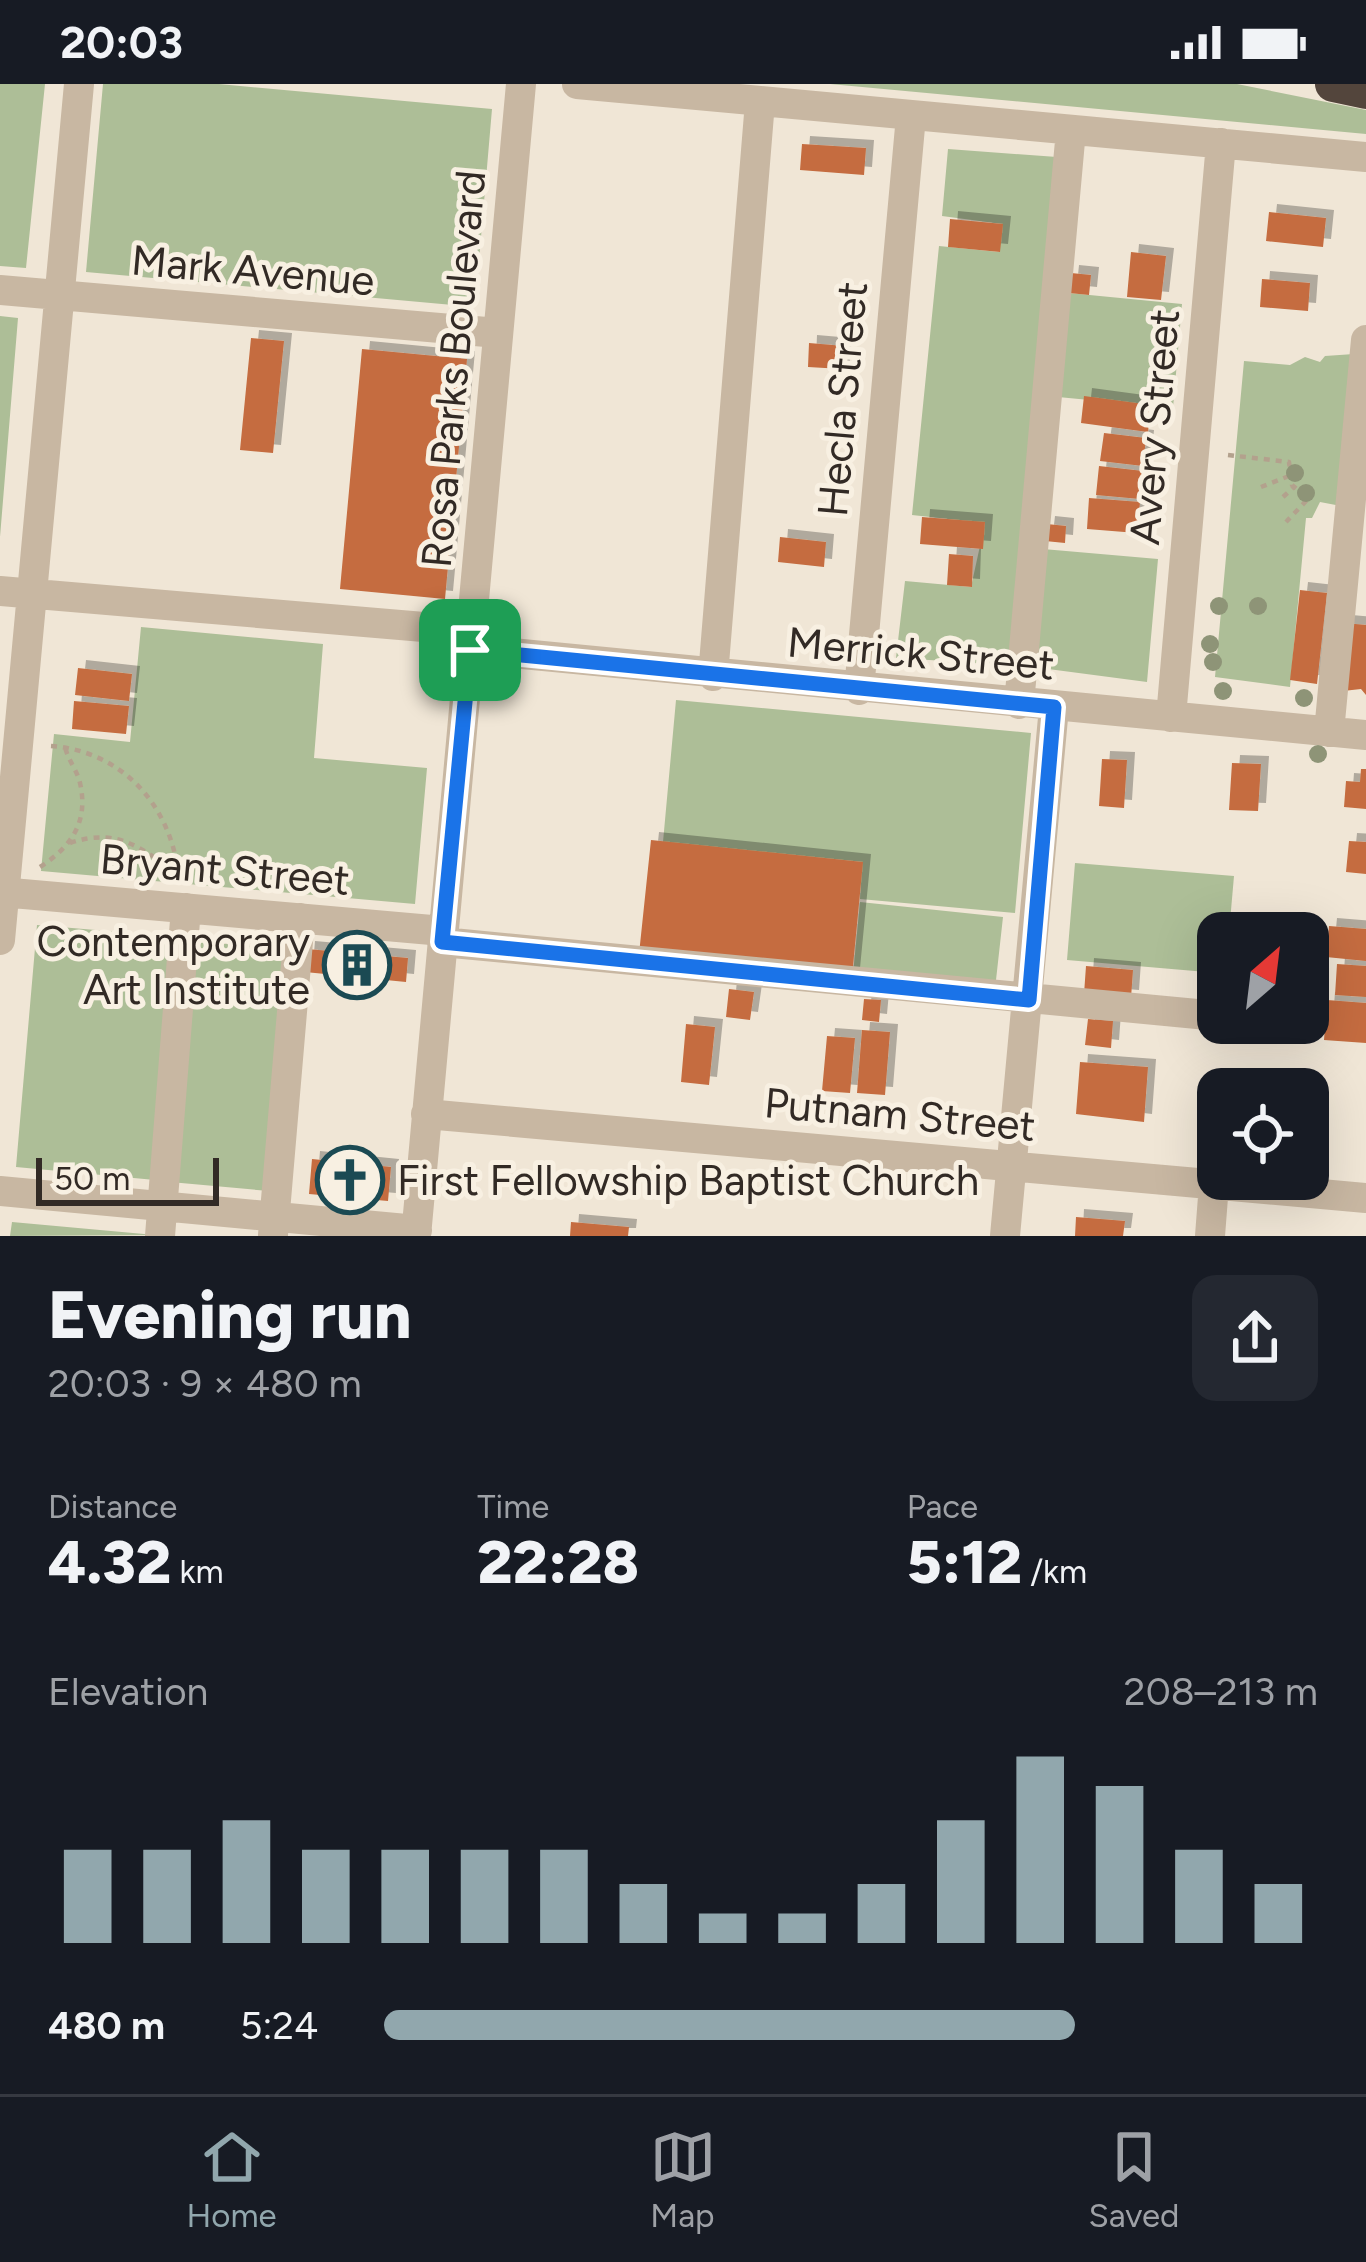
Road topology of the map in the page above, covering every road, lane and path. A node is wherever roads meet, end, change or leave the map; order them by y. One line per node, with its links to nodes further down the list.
1 (79, 84): 12 (street)
2 (521, 84): 13 (street, Rosa Parks Boulevard)
3 (578, 84): 6 (street)
4 (1333, 84): 5 (highway)
5 (1366, 91)
6 (760, 102): 7 (street); 24 (street)
7 (911, 116): 8 (street); 25 (street, Hecla Street)
8 (1071, 130): 9 (street); 26 (street)
9 (1221, 143): 10 (street); 28 (street, Avery Street)
10 (1366, 157)
11 (0, 290): 12 (street, Mark Avenue)
12 (61, 295): 13 (street, Mark Avenue); 22 (street)
13 (498, 333): 23 (street, Rosa Parks Boulevard)
14 (1366, 340): 29 (street)
15 (1228, 455): 16 (path)
16 (1289, 476): 17 (path); 18 (path)
17 (1262, 487)
18 (1294, 487): 19 (path); 20 (path)
19 (1283, 497)
20 (1286, 522)
21 (0, 591): 22 (street, Merrick Street)
22 (32, 593): 23 (street, Merrick Street); 36 (street)
23 (470, 640): 24 (street, Merrick Street); 39 (street, Rosa Parks Boulevard)
24 (713, 676): 25 (street, Merrick Street)
25 (860, 690): 26 (street, Merrick Street)
26 (1019, 704): 27 (street, Merrick Street)
27 (1054, 707): 28 (street, Merrick Street); 41 (street)
28 (1171, 718): 29 (street, Merrick Street)
29 (1329, 732): 30 (street, Merrick Street)
30 (1366, 735)
31 (51, 746): 32 (path)
32 (65, 747): 33 (path); 35 (path)
33 (70, 843): 34 (path); 35 (path)
34 (40, 867)
35 (178, 874): 37 (path)
36 (2, 892): 37 (street, Bryant Street); 40 (street)
37 (183, 897): 38 (street, Bryant Street); 50 (street)
38 (301, 918): 39 (street, Bryant Street); 51 (street)
39 (442, 936): 41 (street, Bryant Street); 43 (street, Rosa Parks Boulevard)
40 (0, 940)
41 (1029, 1000): 42 (street, Bryant Street); 44 (street)
42 (1197, 1014)
43 (426, 1114): 44 (street, Putnam Street); 52 (street, Rosa Parks Boulevard)
44 (1012, 1166): 45 (street, Putnam Street); 53 (street)
45 (1197, 1182)
46 (0, 1191): 50 (street)
47 (1329, 1195): 48 (street, Putnam Street)
48 (1366, 1198)
49 (1213, 1200): 54 (street)
50 (161, 1221): 51 (street)
51 (273, 1226): 52 (street)
52 (416, 1233)
53 (1006, 1236)
54 (1210, 1236)

